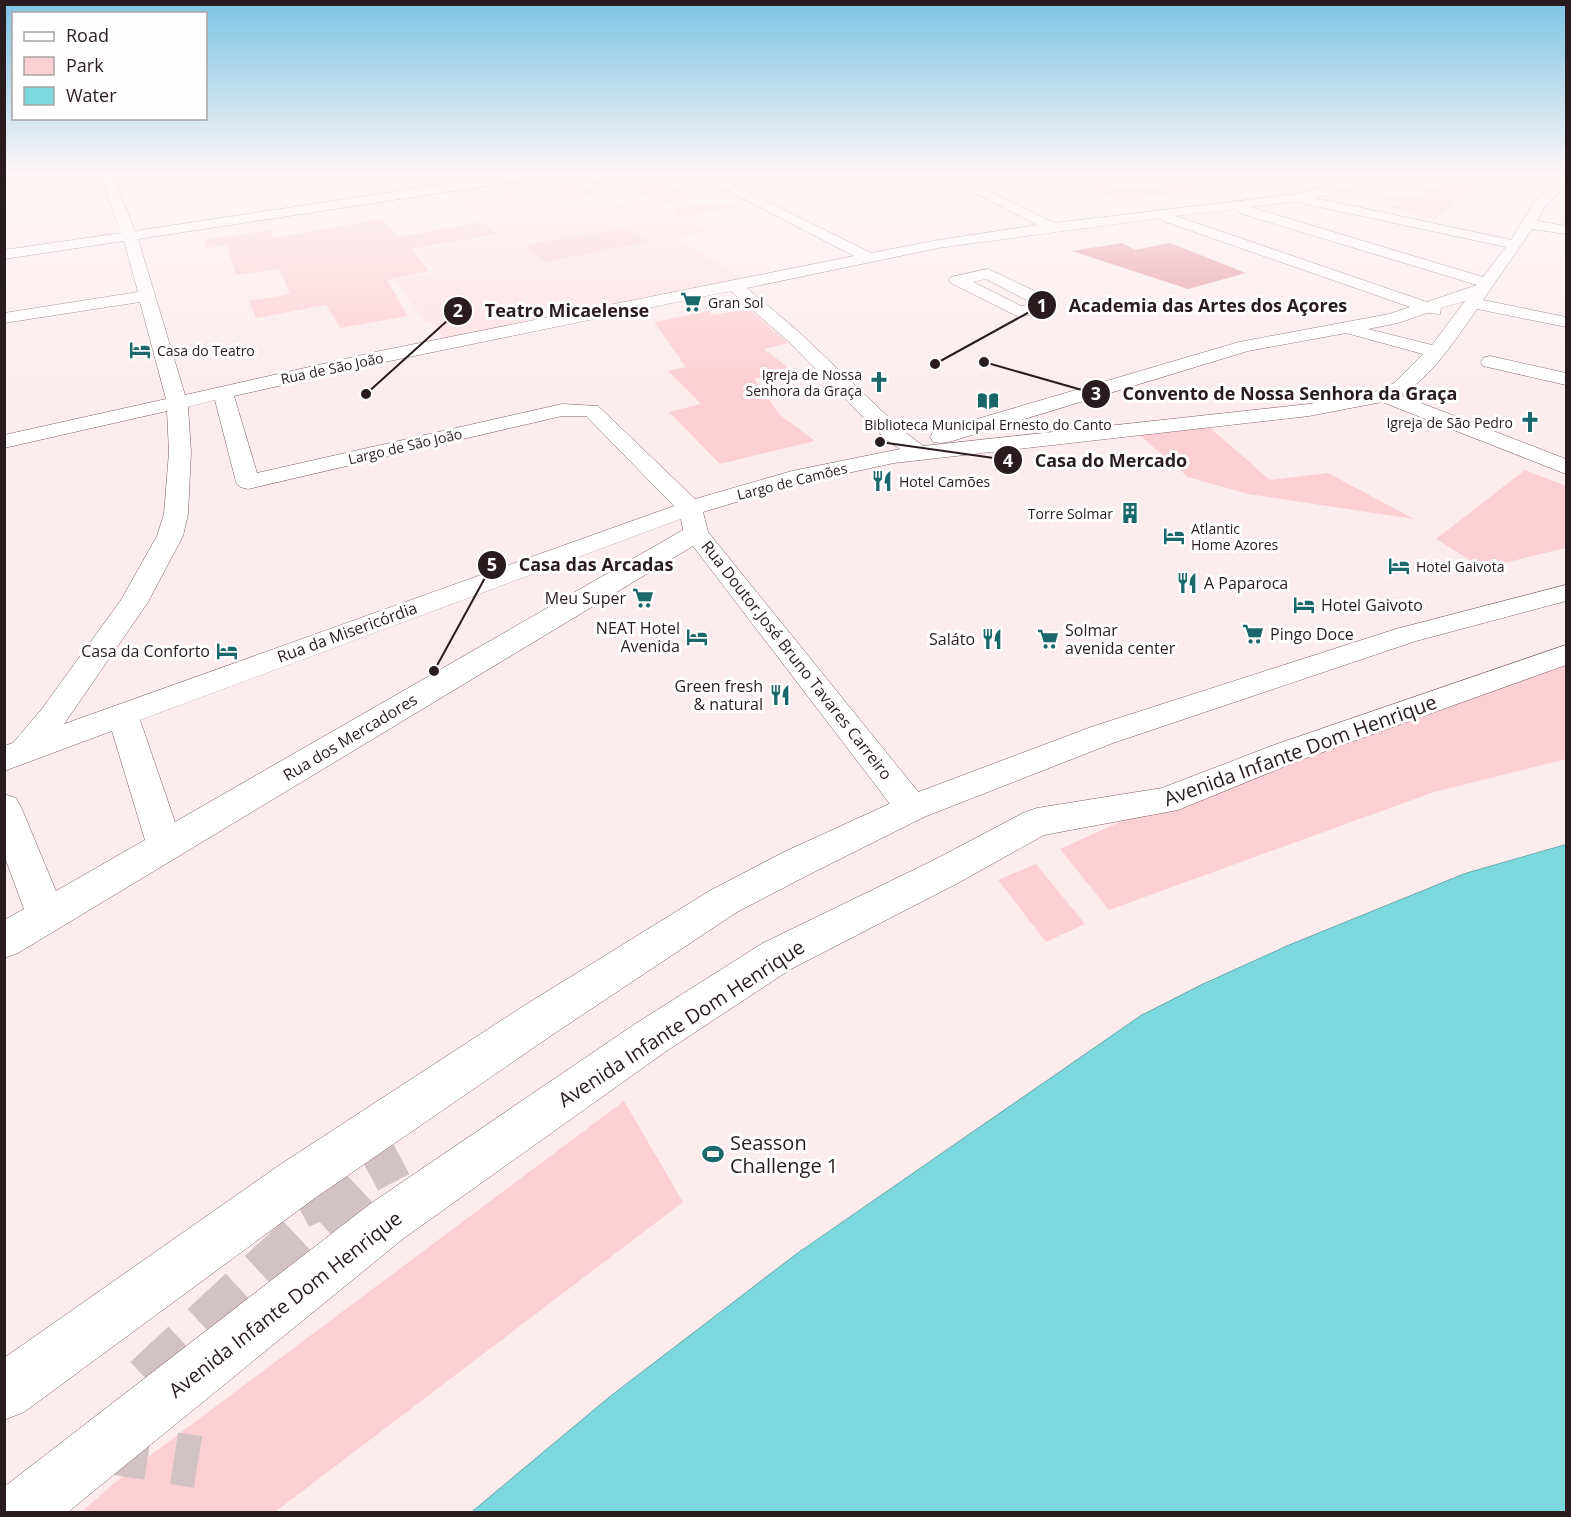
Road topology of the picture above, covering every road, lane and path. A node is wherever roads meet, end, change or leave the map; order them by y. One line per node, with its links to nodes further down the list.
1 (96, 242): 11 (street)
2 (131, 242): 16 (street)
3 (837, 242): 12 (street)
4 (963, 242): 10 (street, Rua de São João)
5 (1236, 242): 17 (street)
6 (1335, 242): 15 (street)
7 (1500, 242): 9 (street)
8 (1517, 242): 9 (street)
9 (1515, 245): 15 (street)
10 (902, 252): 12 (street, Rua de São João); 13 (street)
11 (4, 255)
12 (869, 258): 14 (street, Rua de São João)
13 (920, 261)
14 (734, 285): 25 (street, Rua de São João); 31 (street)
15 (1480, 292): 17 (street, Largo de Camões); 19 (street); 20 (street)
16 (147, 296): 18 (street); 27 (street)
17 (1430, 308): 19 (street); 21 (street, Largo de Camões)
18 (4, 318)
19 (1460, 319): 22 (street)
20 (1566, 322)
21 (1348, 328): 22 (street); 28 (street, Largo de Camões)
22 (1436, 352): 26 (street)
23 (1491, 362): 24 (street)
24 (1566, 379)
25 (223, 392): 27 (street, Rua de São João); 33 (street, Largo de São João)
26 (1384, 396): 30 (street, Largo de Camões); 32 (street)
27 (177, 402): 29 (street, Rua de São João); 37 (street)
28 (951, 433): 30 (street); 31 (street, Largo de Camões)
29 (4, 442)
30 (971, 448): 31 (street, Largo de Camões)
31 (904, 452): 33 (street, Largo de Camões)
32 (1566, 467)
33 (693, 520): 36 (street, Rua da Misericórdia); 39 (street, Rua Doutor.José Bruno Tavares Carreiro); 40 (street, Rua dos Mercadores)
34 (1566, 593): 39 (street)
35 (1566, 655): 46 (street, Avenida Infante Dom Henrique)
36 (123, 717): 37 (street, Rua da Misericórdia); 40 (street)
37 (14, 756)
38 (4, 807): 41 (street)
39 (912, 808): 43 (street)
40 (165, 846): 41 (street, Rua dos Mercadores)
41 (46, 915): 42 (street, Rua dos Mercadores)
42 (4, 941)
43 (4, 1392)
44 (80, 1443): 45 (street)
45 (4, 1507)
46 (21, 1512)

